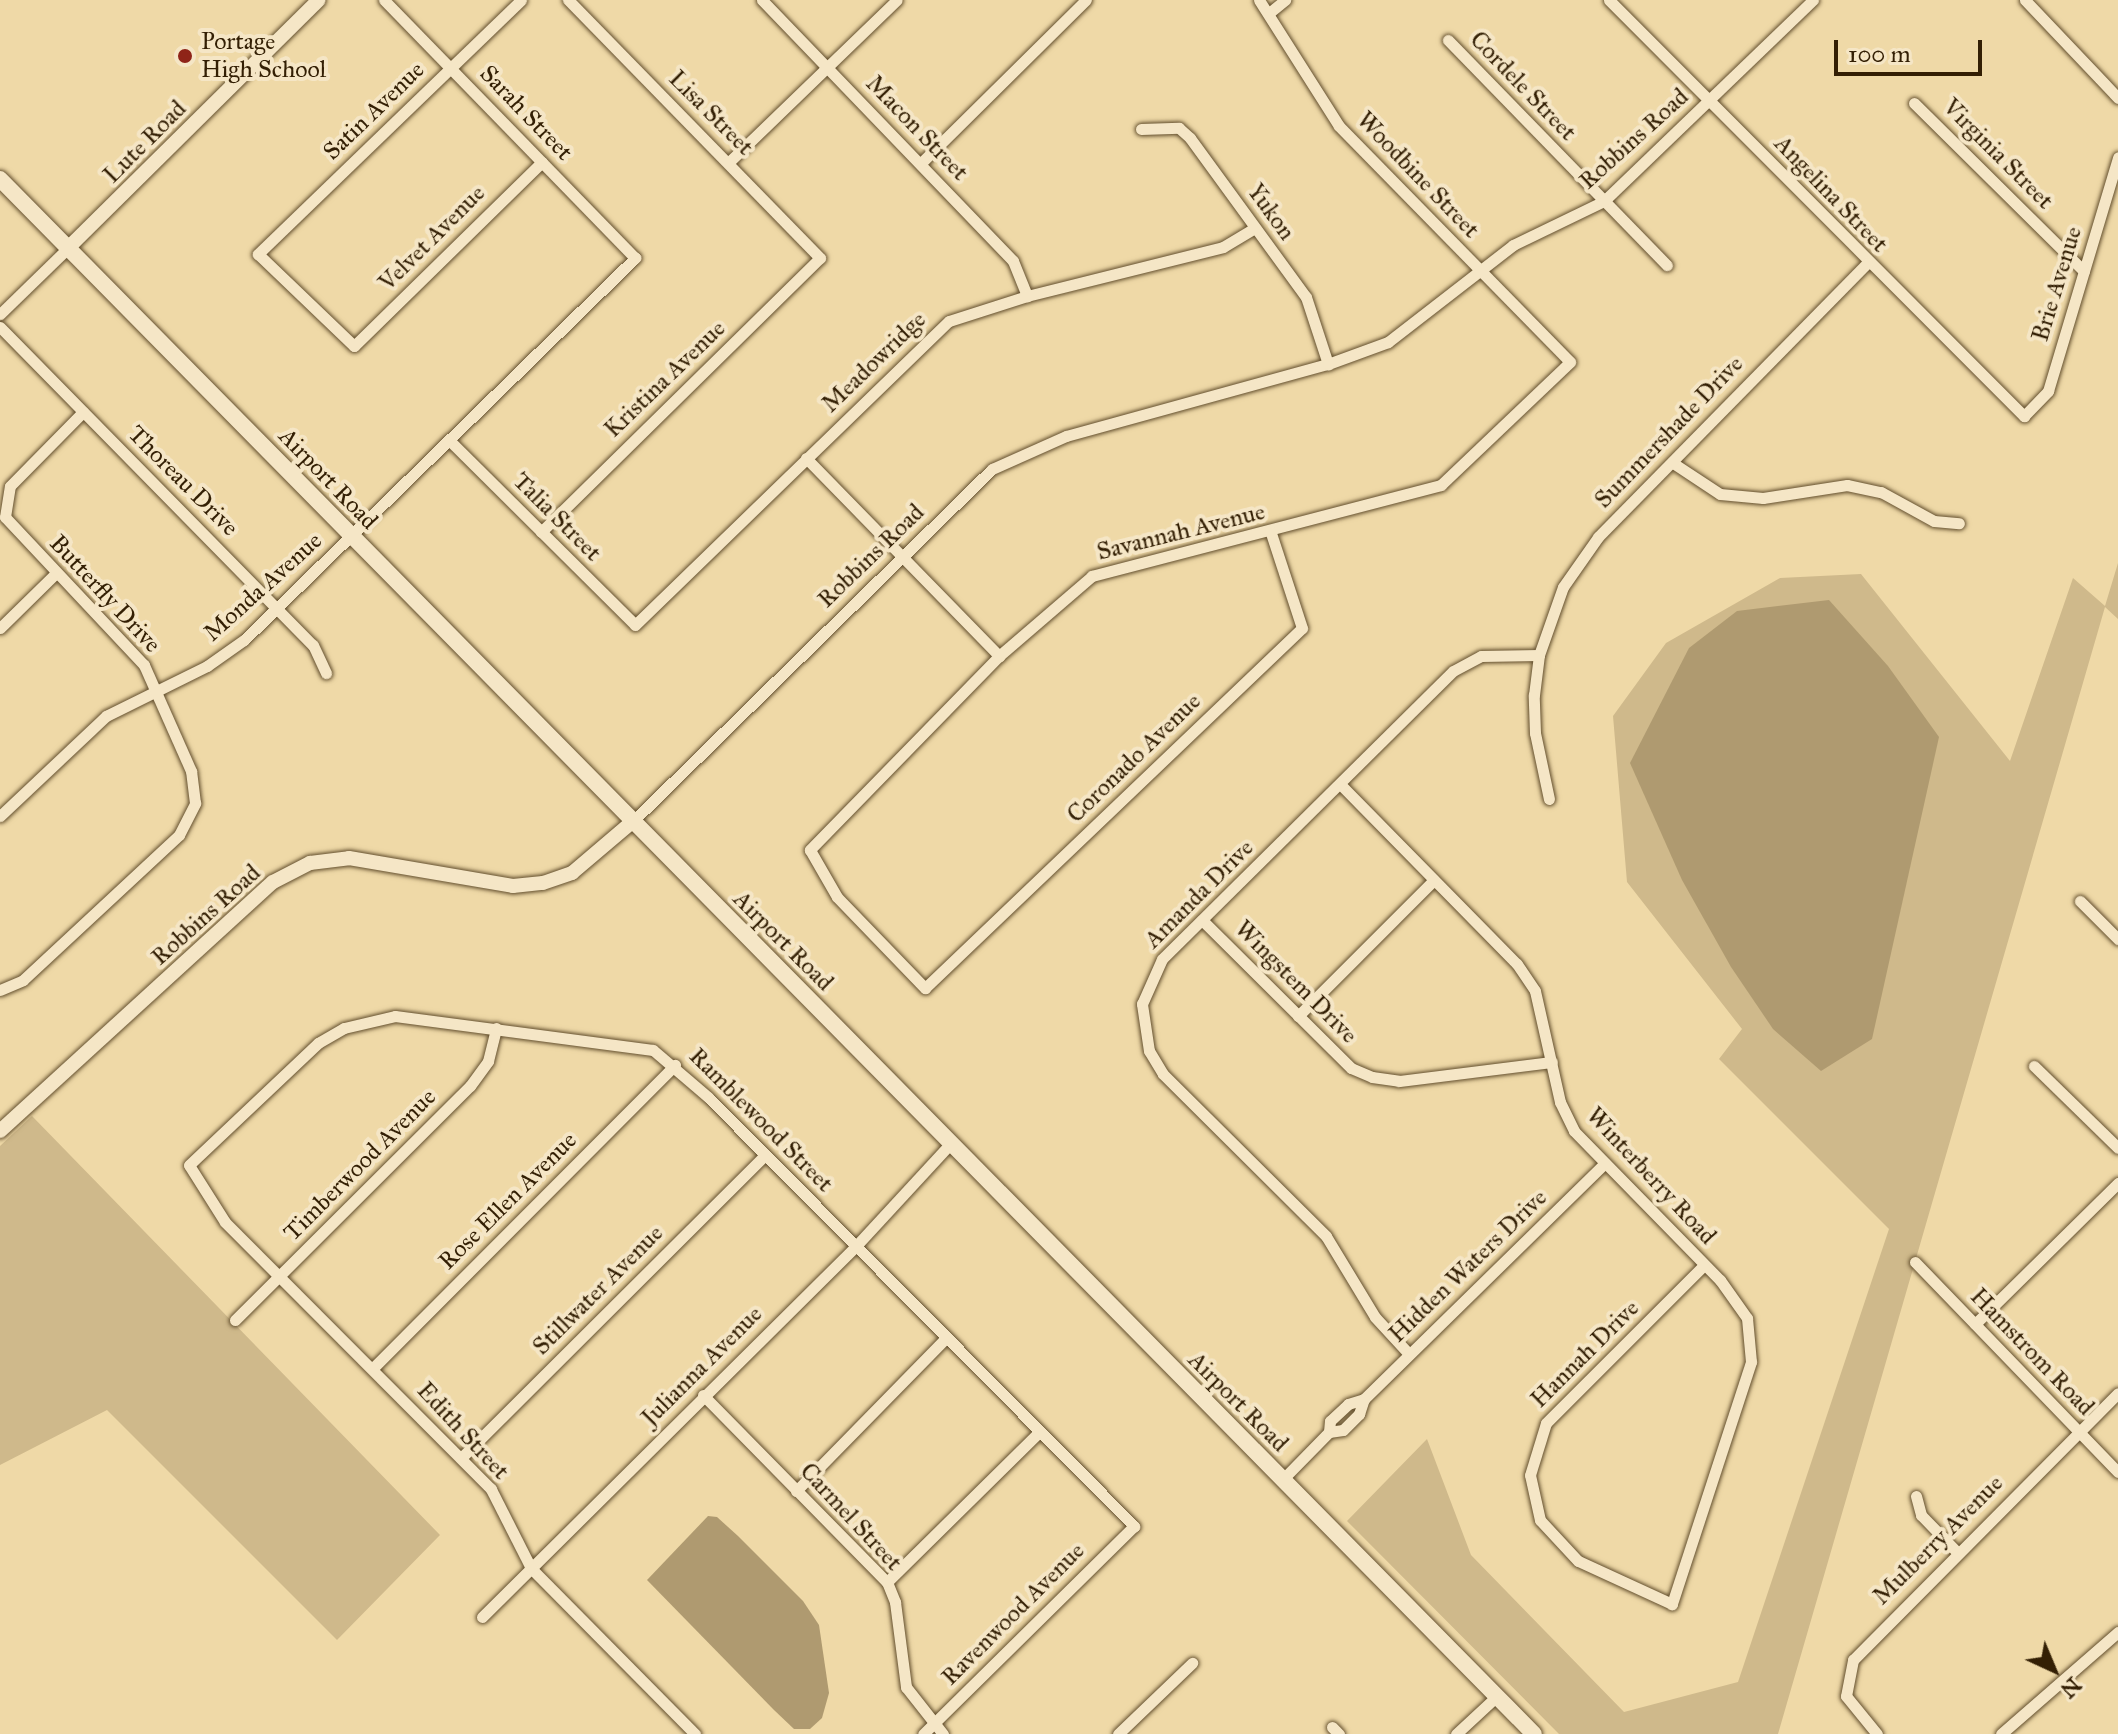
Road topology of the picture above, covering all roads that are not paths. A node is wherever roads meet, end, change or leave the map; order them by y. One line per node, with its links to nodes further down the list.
1 (319, 0): 28 (street, Lute Road)
2 (384, 0): 15 (street, Sarah Street)
3 (521, 0): 15 (street, Satin Avenue)
4 (568, 0): 23 (street, Lisa Street)
5 (762, 0): 16 (street, Macon Street)
6 (897, 0): 16 (street)
7 (1086, 0): 24 (street)
8 (1259, 0): 13 (street, Woodbine Street)
9 (1285, 0): 13 (street)
10 (1609, 0): 18 (street, Angelina Street)
11 (1813, 0): 18 (street, Robbins Road)
12 (2025, 0): 17 (street)
13 (1269, 13): 33 (street, Woodbine Street)
14 (1448, 40): 26 (street, Cordele Street)
15 (451, 67): 22 (street, Sarah Street); 38 (street, Satin Avenue)
16 (827, 68): 23 (street); 24 (street, Macon Street)
17 (2118, 98)
18 (1708, 101): 26 (street, Robbins Road); 31 (street, Angelina Street)
19 (1914, 103): 34 (street, Virginia Street)
20 (1141, 129): 27 (street, Yukon)
21 (2118, 157): 34 (street, Brie Avenue)
22 (542, 162): 29 (street, Sarah Street); 38 (street, Velvet Avenue)
23 (729, 162): 30 (street, Lisa Street)
24 (921, 163): 35 (street, Macon Street)
25 (0, 179): 28 (main road, Airport Road)
26 (1604, 201): 32 (street, Cordele Street); 33 (street, Robbins Road)
27 (1255, 228): 35 (street, Meadowridge); 40 (street, Yukon)
28 (69, 247): 36 (street, Lute Road); 49 (main road, Airport Road)
29 (635, 258): 43 (street, Monda Avenue)
30 (820, 258): 47 (street, Kristina Avenue)
31 (1867, 263): 42 (street, Angelina Street); 45 (street, Summershade Drive)
32 (1667, 265)
33 (1479, 268): 39 (street, Woodbine Street); 40 (street, Robbins Road)
34 (2084, 271): 42 (street, Brie Avenue)
35 (1027, 296): 44 (street, Meadowridge)
36 (0, 314)
37 (0, 327): 41 (street, Thoreau Drive)
38 (354, 346)
39 (1570, 362): 48 (street, Savannah Avenue)
40 (1328, 364): 50 (street, Robbins Road)
41 (83, 412): 51 (street, Butterfly Drive); 52 (street, Thoreau Drive)
42 (2024, 416)
43 (449, 440): 47 (street, Talia Street); 49 (street, Monda Avenue)
44 (806, 458): 50 (street); 53 (street, Meadowridge)
45 (1673, 463): 46 (street); 55 (street, Summershade Drive)
46 (1959, 523)
47 (541, 532): 53 (street, Talia Street)
48 (1271, 533): 56 (street, Savannah Avenue); 63 (street, Coronado Avenue)
49 (351, 537): 52 (street, Monda Avenue); 62 (main road, Airport Road)
50 (903, 555): 56 (street); 62 (street, Robbins Road)
51 (56, 573): 54 (street); 58 (street, Butterfly Drive)
52 (277, 608): 57 (street, Thoreau Drive); 58 (street, Monda Avenue)
53 (635, 625)
54 (0, 628)
55 (1539, 655): 59 (street, Amanda Drive); 60 (street, Summershade Drive)
56 (999, 656): 63 (street, Savannah Avenue)
57 (326, 673)
58 (156, 688): 61 (street, Monda Avenue); 68 (street, Butterfly Drive)
59 (1340, 784): 64 (street, Winterberry Road); 66 (street, Amanda Drive)
60 (1549, 799)
61 (0, 816)
62 (632, 822): 74 (street, Robbins Road); 75 (main road, Airport Road)
63 (810, 850)
64 (1434, 880): 69 (street); 71 (street, Winterberry Road)
65 (2080, 901): 67 (street)
66 (1202, 920): 69 (street, Wingstem Drive); 88 (street, Amanda Drive)
67 (2118, 939)
68 (0, 990)
69 (1298, 1016): 71 (street, Wingstem Drive)
70 (496, 1028): 72 (street, Ramblewood Street); 79 (street, Ramblewood Street); 84 (street, Timberwood Avenue)
71 (1552, 1062): 78 (street, Winterberry Road)
72 (675, 1065): 77 (street, Ramblewood Street); 89 (street, Rose Ellen Avenue)
73 (2034, 1066): 76 (street)
74 (0, 1131)
75 (950, 1144): 81 (street, Julianna Avenue); 96 (main road, Airport Road)
76 (2118, 1148)
77 (765, 1155): 81 (street, Ramblewood Street); 94 (street, Stillwater Avenue)
78 (1604, 1164): 83 (street, Winterberry Road); 88 (street, Hidden Waters Drive)
79 (189, 1165): 84 (street, Edith Street)
80 (2118, 1183): 86 (street)
81 (856, 1246): 87 (street, Ramblewood Street); 91 (street, Julianna Avenue)
82 (1915, 1262): 86 (street, Hamstrom Road)
83 (1704, 1265): 103 (street, Winterberry Road); 103 (street, Hannah Drive)
84 (279, 1277): 85 (street, Timberwood Avenue); 89 (street, Edith Street)
85 (235, 1320)
86 (1975, 1324): 93 (street, Hamstrom Road)
87 (946, 1338): 92 (street, Ramblewood Street); 97 (street)
88 (1409, 1354): 96 (street, Hidden Waters Drive)
89 (373, 1368): 94 (street, Edith Street)
90 (2118, 1393): 93 (street, Mulberry Avenue)
91 (703, 1395): 97 (street, Carmel Street); 101 (street, Julianna Avenue)
92 (1039, 1432): 99 (street, Ramblewood Street); 102 (street)
93 (2078, 1432): 95 (street, Hamstrom Road); 100 (street, Mulberry Avenue)
94 (462, 1457): 101 (street, Edith Street)
95 (2118, 1472)
96 (1282, 1480): 107 (main road, Airport Road)
97 (796, 1491): 102 (street, Carmel Street)
98 (1916, 1496): 100 (street)
99 (1134, 1526): 108 (street, Ravenwood Avenue)
100 (1956, 1551): 115 (street, Mulberry Avenue)
101 (531, 1568): 104 (street, Julianna Avenue); 109 (street, Edith Street)
102 (887, 1582): 108 (street, Carmel Street)
103 (1672, 1604)
104 (482, 1617)
105 (2118, 1632): 116 (street)
106 (1192, 1663): 112 (street)
107 (1496, 1697): 113 (street); 114 (main road, Airport Road)
108 (933, 1724): 110 (street, Ravenwood Avenue); 111 (street, Carmel Street)
109 (695, 1734)
110 (923, 1734)
111 (943, 1734)
112 (1118, 1734)
113 (1456, 1734)
114 (1534, 1734)
115 (1877, 1734)
116 (2001, 1734)

